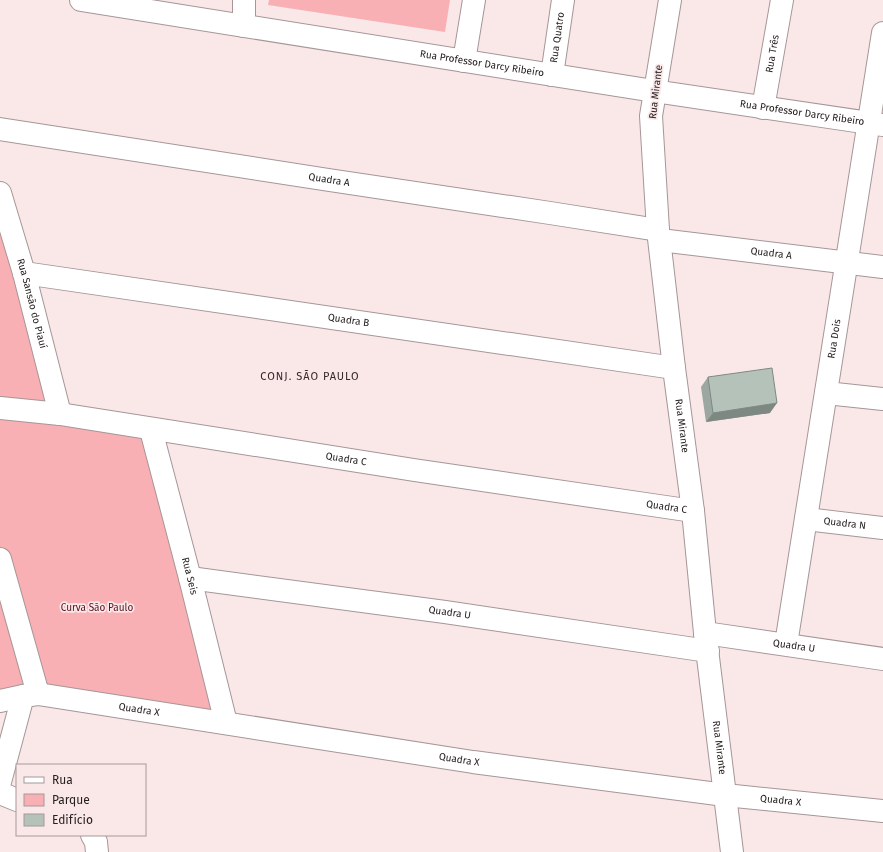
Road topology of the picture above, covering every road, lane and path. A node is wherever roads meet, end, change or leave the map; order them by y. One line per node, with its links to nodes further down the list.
1 (81, 0): 7 (street, Rua Professor Darcy Ribeiro)
2 (244, 0): 7 (street)
3 (474, 0): 9 (street)
4 (563, 0): 10 (street, Rua Quatro)
5 (670, 0): 11 (street, Rua Mirante)
6 (782, 0): 12 (street, Rua Três)
7 (244, 26): 9 (street, Rua Professor Darcy Ribeiro)
8 (883, 33): 13 (street, Rua Dois)
9 (464, 61): 10 (street, Rua Professor Darcy Ribeiro)
10 (552, 75): 11 (street, Rua Professor Darcy Ribeiro)
11 (654, 92): 12 (street, Rua Professor Darcy Ribeiro); 16 (street, Rua Mirante)
12 (763, 108): 13 (street, Rua Professor Darcy Ribeiro)
13 (876, 124): 17 (street, Rua Dois)
14 (0, 129): 16 (street, Quadra A)
15 (0, 193): 19 (street, Rua Sansão do Piauí)
16 (659, 235): 17 (street, Quadra A); 20 (street, Rua Mirante)
17 (846, 262): 18 (street, Quadra A); 21 (street, Rua Dois)
18 (883, 267)
19 (24, 273): 20 (street, Quadra B); 24 (street, Rua Sansão do Piauí)
20 (674, 368): 26 (street, Rua Mirante)
21 (826, 393): 22 (street); 27 (street, Rua Dois)
22 (883, 399)
23 (0, 408): 24 (street, Quadra C)
24 (60, 414): 25 (street, Quadra C)
25 (151, 430): 26 (street, Quadra C); 30 (street, Rua Seis)
26 (693, 511): 31 (street, Rua Mirante)
27 (806, 519): 28 (street, Quadra N); 32 (street, Rua Dois)
28 (883, 528)
29 (0, 559): 34 (street)
30 (190, 578): 31 (street, Quadra U); 36 (street, Rua Seis)
31 (706, 642): 32 (street, Quadra U); 39 (street, Rua Mirante)
32 (786, 644): 33 (street, Quadra U)
33 (883, 659)
34 (31, 695): 35 (street); 36 (street, Quadra X); 37 (street)
35 (0, 701)
36 (226, 724): 39 (street, Quadra X)
37 (0, 782)
38 (0, 793): 40 (street)
39 (725, 795): 41 (street, Quadra X); 44 (street, Rua Mirante)
40 (16, 800)
41 (883, 811)
42 (93, 836): 43 (street)
43 (97, 852)
44 (732, 852)

